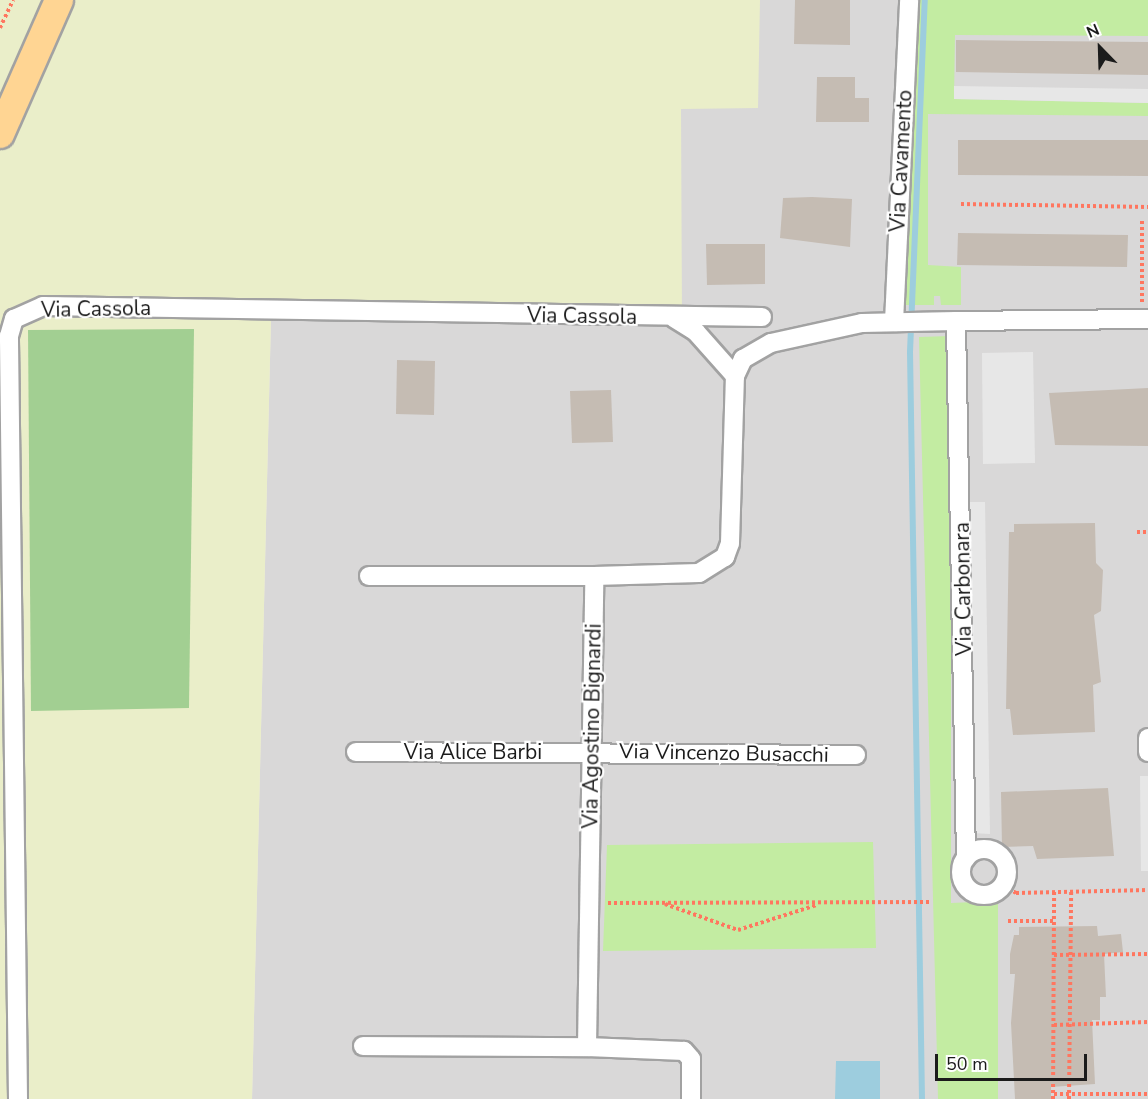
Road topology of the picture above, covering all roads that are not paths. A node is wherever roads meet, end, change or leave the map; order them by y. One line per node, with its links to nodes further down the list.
1 (59, 0): 3 (main road)
2 (909, 0): 8 (street, Via Cavamento)
3 (0, 134)
4 (1145, 312): 7 (street)
5 (762, 317): 6 (street, Via Cassola)
6 (674, 318): 9 (street); 20 (street, Via Cassola)
7 (956, 321): 8 (street); 17 (street, Via Carbonara)
8 (894, 322): 9 (street)
9 (735, 376): 11 (street)
10 (369, 576): 11 (street)
11 (594, 576): 13 (street, Via Agostino Bignardi)
12 (1148, 738): 15 (street)
13 (591, 751): 14 (street, Via Alice Barbi); 16 (street, Via Vincenzo Busacchi); 19 (street, Via Agostino Bignardi)
14 (356, 752)
15 (1148, 752)
16 (856, 755)
17 (966, 858): 17 (street, Via Carbonara)
18 (363, 1046): 19 (street)
19 (587, 1047): 21 (street)
20 (18, 1099)
21 (691, 1099)

